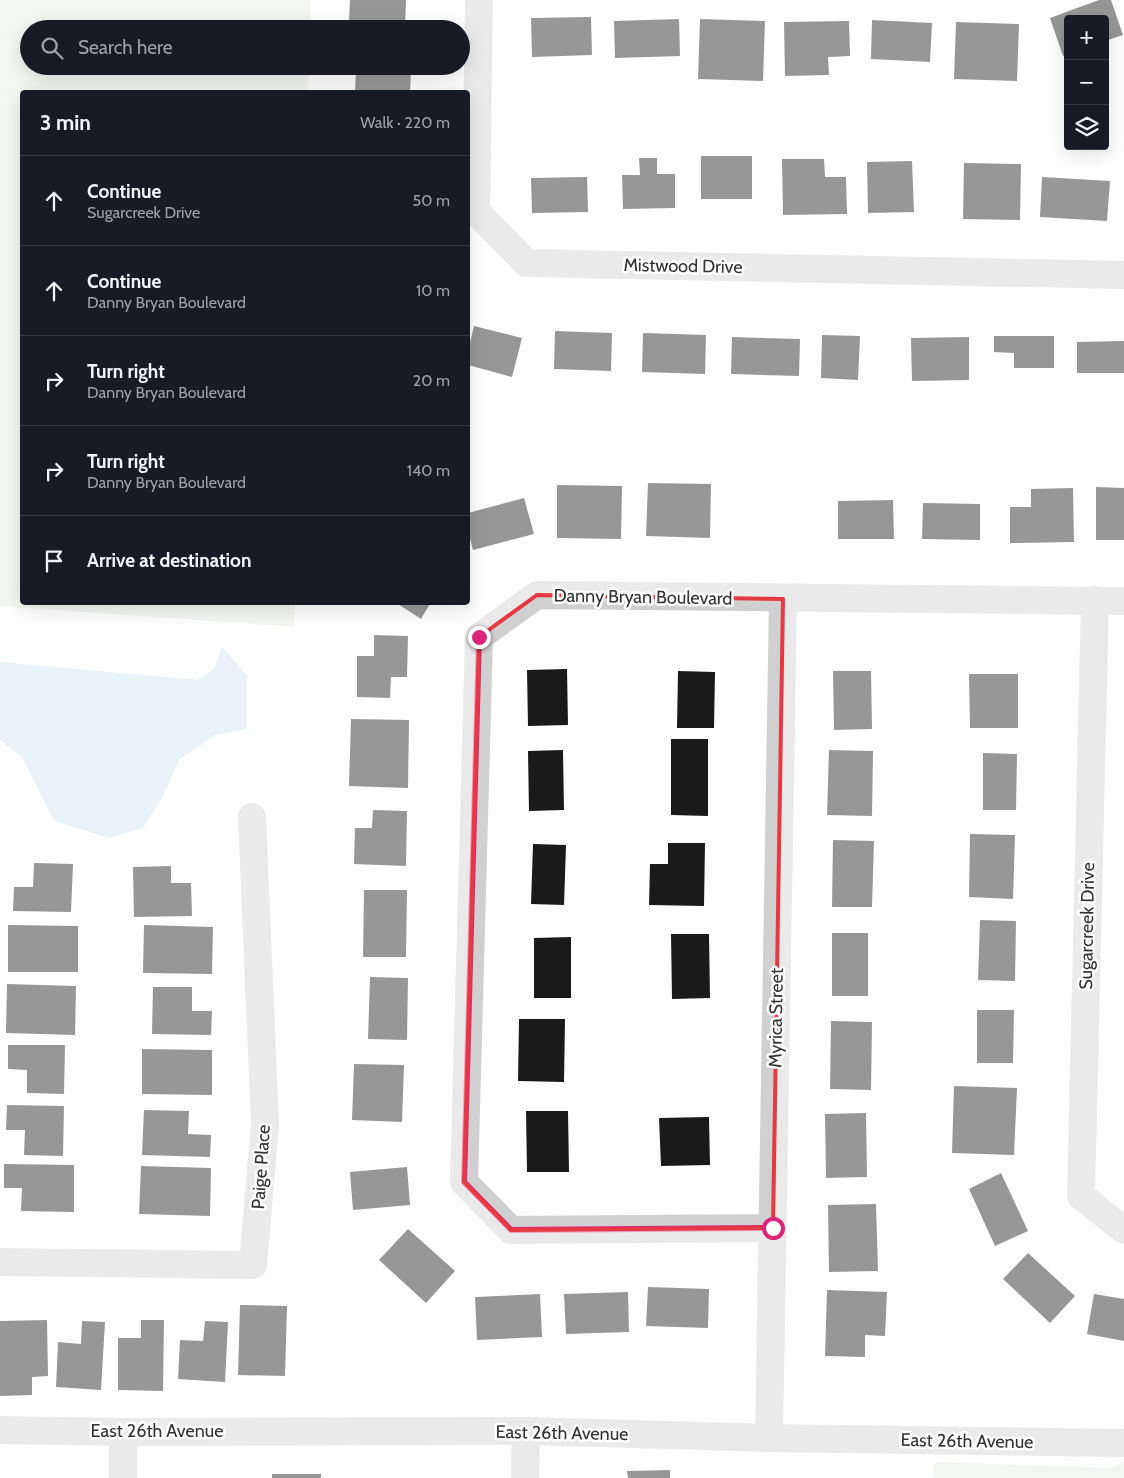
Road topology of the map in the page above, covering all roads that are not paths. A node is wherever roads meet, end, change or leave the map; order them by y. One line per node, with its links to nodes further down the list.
1 (479, 0): 2 (street, Mistwood Drive)
2 (1124, 275)
3 (783, 598): 4 (street, Danny Bryan Boulevard); 7 (street, Myrica Street); 7 (street, Danny Bryan Boulevard)
4 (1095, 600): 5 (street, Danny Bryan Boulevard); 8 (street, Sugarcreek Drive)
5 (1124, 601)
6 (252, 817): 9 (street, Paige Place)
7 (773, 1228): 13 (street, Myrica Street)
8 (1124, 1230)
9 (0, 1262)
10 (0, 1430): 12 (street, East 26th Avenue)
11 (526, 1431): 12 (street, East 26th Avenue); 13 (street, East 26th Avenue); 16 (street)
12 (123, 1432): 15 (street)
13 (770, 1438): 14 (street, East 26th Avenue)
14 (1124, 1443)
15 (123, 1478)
16 (525, 1478)

